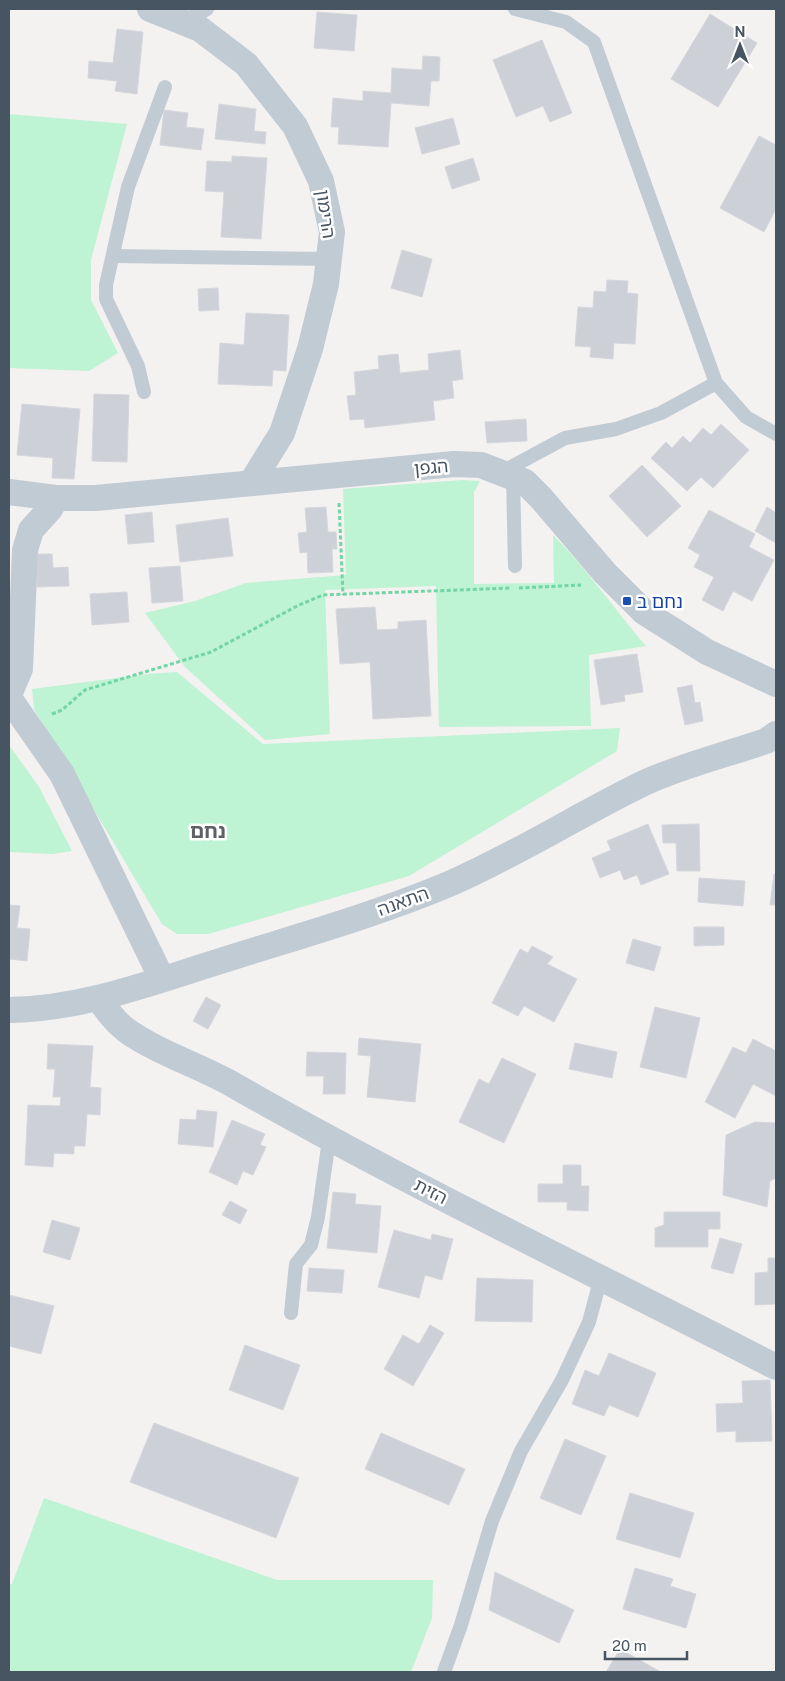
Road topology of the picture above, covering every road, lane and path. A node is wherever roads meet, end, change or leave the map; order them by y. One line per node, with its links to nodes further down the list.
1 (150, 9): 4 (street, הרימון)
2 (208, 9): 4 (lane)
3 (515, 9): 8 (lane)
4 (183, 22): 7 (street, הרימון)
5 (165, 87): 6 (lane)
6 (113, 256): 7 (lane); 9 (lane)
7 (329, 259): 13 (street, הרימון)
8 (716, 383): 10 (lane); 11 (lane)
9 (144, 392)
10 (776, 434)
11 (507, 474): 12 (street, הגפן); 16 (lane); 17 (street, הגפן)
12 (338, 475): 13 (street, הגפן); 18 (path)
13 (251, 483): 15 (street, הגפן)
14 (9, 492): 15 (street, הגפן)
15 (56, 498): 20 (street)
16 (515, 566)
17 (616, 584): 18 (path); 19 (street, הגפן)
18 (343, 594): 21 (path)
19 (776, 684)
20 (9, 696): 21 (street)
21 (29, 724): 23 (street)
22 (776, 734): 23 (street, התאנה)
23 (162, 979): 24 (street, התאנה)
24 (98, 998): 25 (street, התאנה); 26 (street, הזית)
25 (9, 1010)
26 (329, 1140): 27 (street, הזית); 28 (lane)
27 (601, 1277): 29 (street, הזית); 30 (lane)
28 (290, 1313)
29 (776, 1367)
30 (444, 1672)

